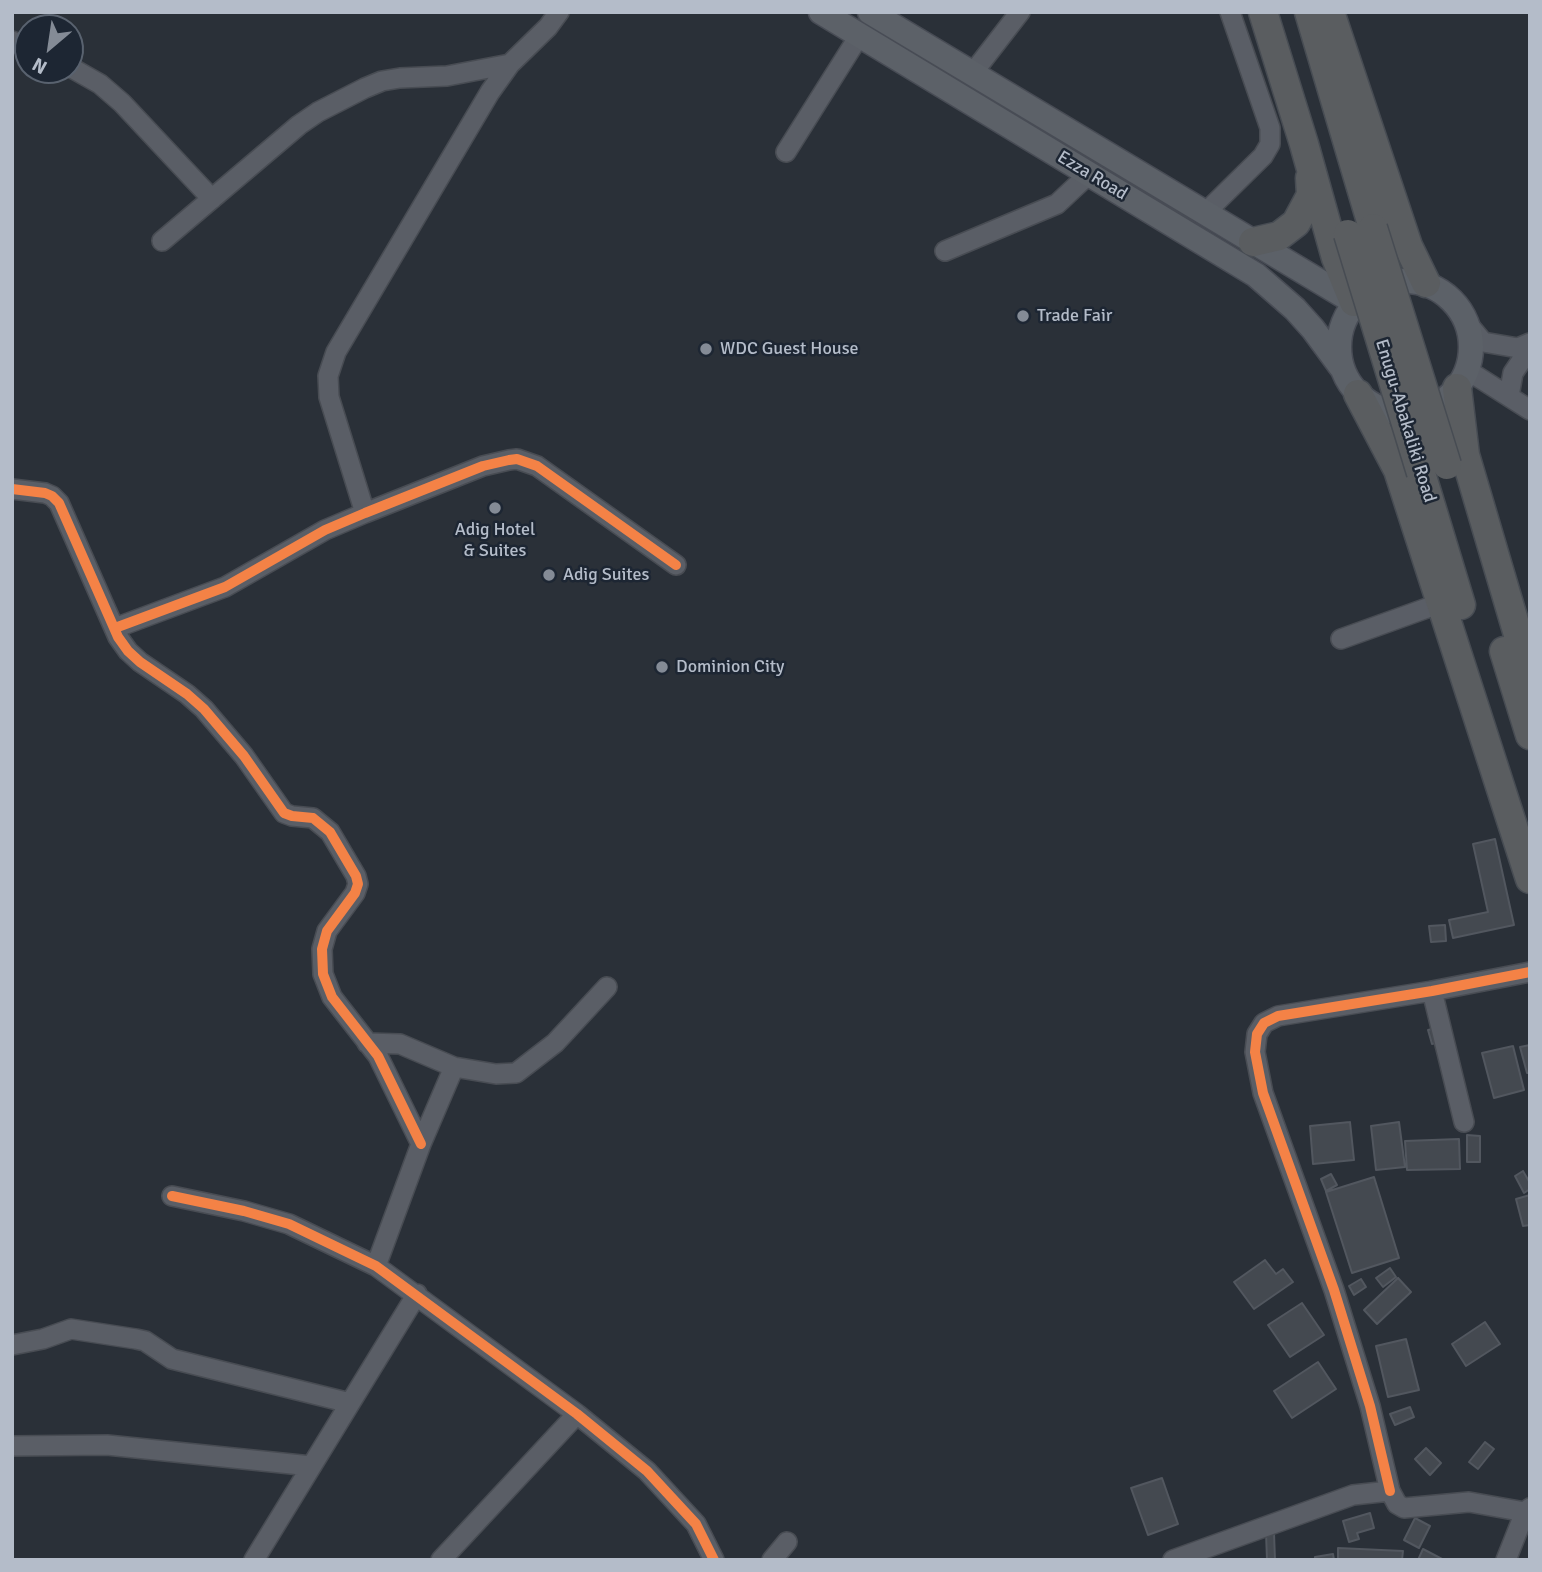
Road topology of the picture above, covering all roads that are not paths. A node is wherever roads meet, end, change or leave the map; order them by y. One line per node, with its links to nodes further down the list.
1 (559, 12): 11 (street)
2 (821, 12): 10 (main road, Ezza Road)
3 (870, 12): 12 (main road, Ezza Road)
4 (1020, 12): 12 (street)
5 (1230, 12): 18 (street)
6 (1262, 12): 14 (highway)
7 (1280, 12): 19 (highway, Enugu-Abakaliki Road)
8 (1309, 12): 19 (highway)
9 (1330, 12): 23 (highway)
10 (859, 36): 15 (street); 16 (main road, Ezza Road)
11 (510, 64): 17 (street); 34 (street)
12 (972, 74): 18 (main road, Ezza Road)
13 (84, 75): 17 (street)
14 (1304, 144): 21 (highway); 24 (highway)
15 (786, 152)
16 (1089, 174): 22 (street); 27 (main road, Ezza Road)
17 (212, 199): 20 (street)
18 (1205, 213): 21 (main road, Ezza Road)
19 (1361, 231): 32 (highway, Enugu-Abakaliki Road, bridge)
20 (162, 241)
21 (1253, 242): 24 (main road, Ezza Road)
22 (945, 251)
23 (1426, 284): 24 (main road); 25 (main road)
24 (1354, 302): 27 (main road)
25 (1468, 324): 26 (street); 28 (main road)
26 (1530, 345): 30 (street)
27 (1341, 367): 29 (main road)
28 (1462, 379): 29 (main road); 30 (street); 39 (highway)
29 (1358, 394): 36 (highway)
30 (1509, 396): 31 (street)
31 (1530, 410)
32 (1434, 469): 40 (highway); 41 (highway, Enugu-Abakaliki Road)
33 (12, 489): 37 (street)
34 (365, 513): 35 (street); 37 (street)
35 (676, 565)
36 (1441, 603): 38 (street); 42 (highway)
37 (115, 628): 46 (street)
38 (1341, 639)
39 (1530, 674)
40 (1530, 736)
41 (1530, 830)
42 (1530, 879)
43 (1530, 972): 45 (street)
44 (607, 987): 47 (street)
45 (1432, 991): 48 (street); 58 (street)
46 (367, 1043): 47 (street); 49 (street)
47 (454, 1067): 49 (street)
48 (1464, 1122)
49 (421, 1144): 51 (street)
50 (172, 1196): 51 (street)
51 (376, 1266): 52 (street)
52 (417, 1294): 54 (street); 55 (street)
53 (12, 1345): 54 (street)
54 (350, 1403): 57 (street)
55 (577, 1414): 62 (street); 63 (street)
56 (12, 1446): 57 (street)
57 (311, 1466): 61 (street)
58 (1390, 1491): 59 (street); 65 (street)
59 (1527, 1510): 66 (street)
60 (787, 1542): 64 (street)
61 (254, 1560)
62 (441, 1560)
63 (714, 1560)
64 (772, 1560)
65 (1173, 1560)
66 (1506, 1560)

